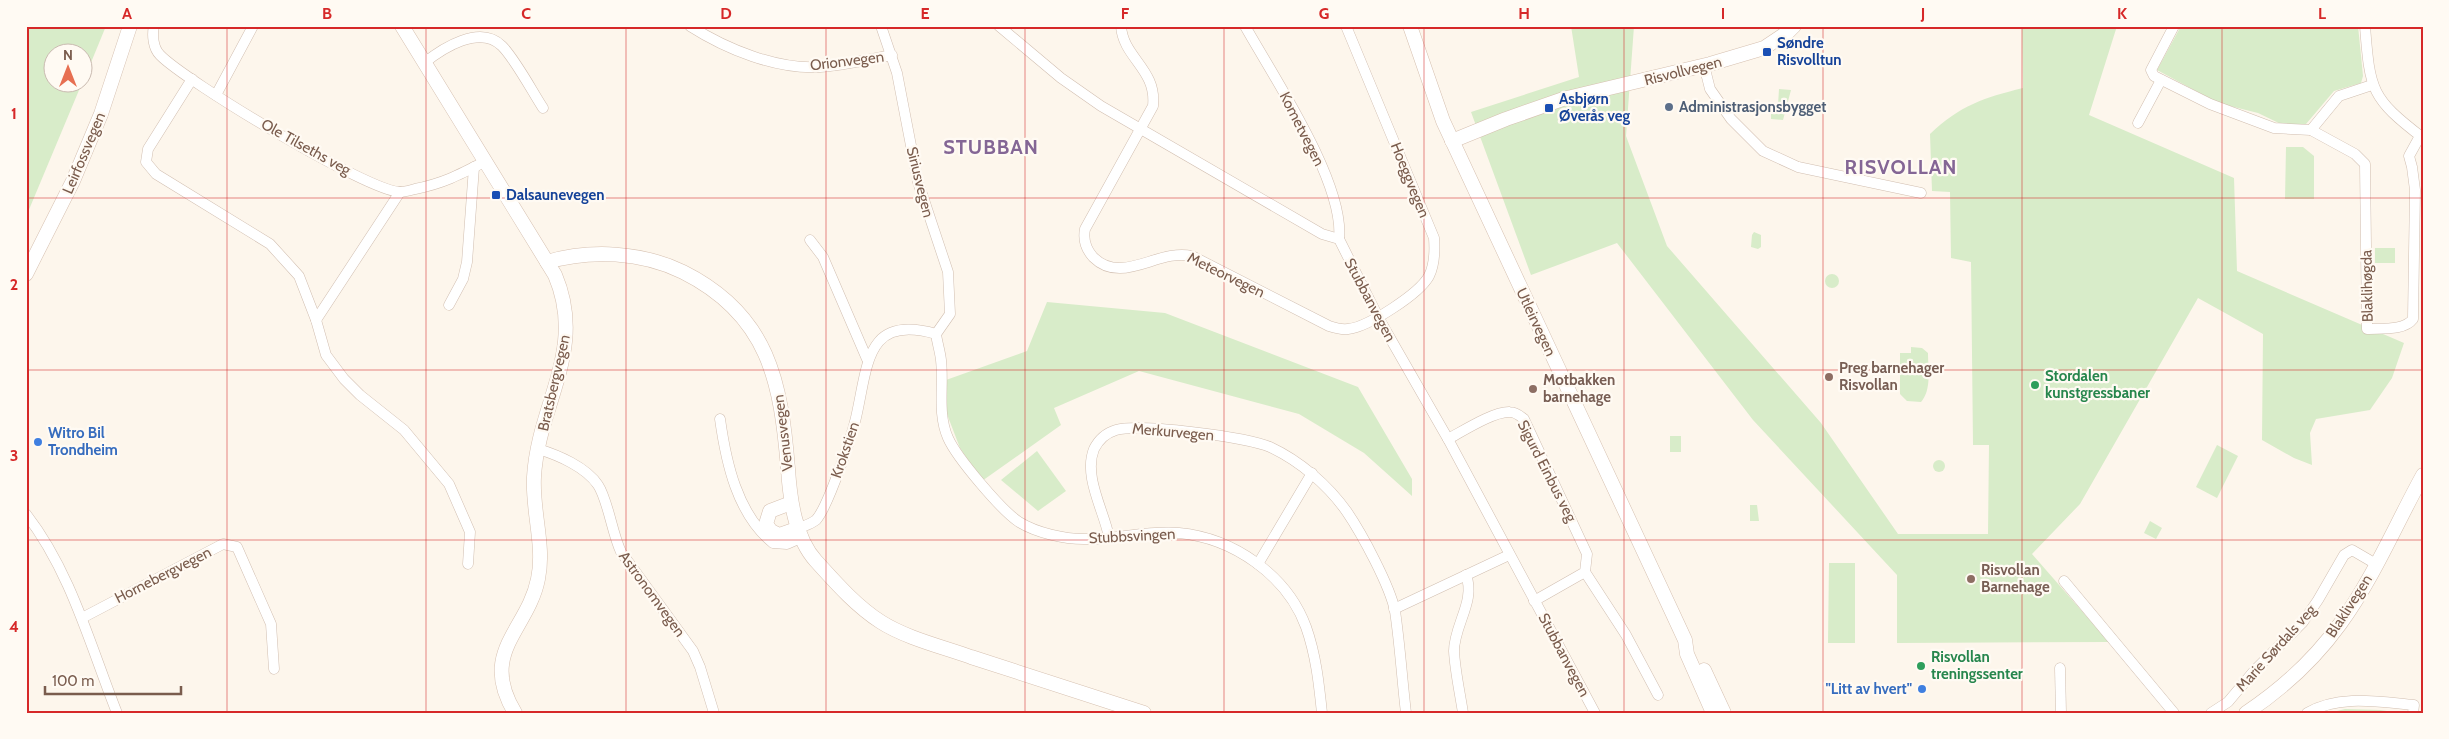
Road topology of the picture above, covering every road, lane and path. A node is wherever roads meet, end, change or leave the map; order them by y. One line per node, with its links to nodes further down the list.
1 (130, 26): 34 (main road, Leirfossvegen)
2 (154, 26): 18 (street, Ole Tilseths veg)
3 (253, 26): 21 (street)
4 (402, 26): 16 (main road, Bratsbergvegen)
5 (690, 26): 15 (street, Orionvegen)
6 (881, 26): 15 (street, Siriusvegen)
7 (1000, 26): 24 (street)
8 (1121, 26): 24 (street)
9 (1245, 26): 31 (street, Kometvegen)
10 (1346, 26): 36 (street, Hoeggvegen)
11 (1410, 26): 27 (main road, Utleirvegen)
12 (1794, 26): 17 (main road, Risvollvegen)
13 (2174, 26): 19 (street)
14 (2365, 26): 20 (street, Blaklihøgda)
15 (892, 55): 38 (street, Siriusvegen)
16 (424, 63): 22 (street); 28 (main road, Bratsbergvegen)
17 (1704, 65): 27 (main road, Risvollvegen); 30 (street)
18 (192, 79): 21 (street, Ole Tilseths veg); 37 (street)
19 (2161, 80): 23 (street); 25 (street, Blaklihøgda)
20 (2372, 85): 25 (street); 26 (street, Blaklihøgda)
21 (216, 95): 29 (street, Ole Tilseths veg)
22 (543, 108)
23 (2138, 123)
24 (1140, 130): 31 (street); 36 (street, Meteorvegen)
25 (2311, 130): 26 (street, Blaklihøgda)
26 (2421, 137)
27 (1452, 141): 59 (main road, Utleirvegen)
28 (480, 164): 29 (street); 33 (main road, Bratsbergvegen); 35 (street)
29 (400, 192): 37 (street)
30 (1921, 193)
31 (1339, 239): 36 (street, Stubbanvegen)
32 (810, 240): 39 (street)
33 (548, 262): 42 (main road, Bratsbergvegen); 45 (main road, Venusvegen)
34 (26, 274)
35 (449, 305)
36 (1378, 316): 41 (street, Stubbanvegen)
37 (316, 320): 50 (street)
38 (936, 334): 39 (street, Krokstien); 48 (street, Stubbsvingen)
39 (867, 358): 47 (street, Krokstien)
40 (720, 419): 47 (street, Krokstien)
41 (1448, 438): 49 (street, Stubbanvegen); 53 (street, Sigurd Einbus veg)
42 (538, 449): 66 (main road, Bratsbergvegen); 67 (street, Astronomvegen)
43 (1312, 473): 48 (street, Merkurvegen); 51 (street); 57 (street, Merkurvegen)
44 (2423, 474): 52 (main road, Blaklivegen)
45 (791, 503): 47 (main road, Venusvegen); 47 (main road)
46 (26, 514): 58 (street)
47 (801, 533): 68 (main road, Venusvegen)
48 (1109, 537): 51 (street, Stubbsvingen)
49 (1509, 555): 54 (street); 56 (street, Stubbanvegen)
50 (468, 564)
51 (1258, 564): 69 (street, Stubbsvingen)
52 (2376, 564): 77 (street, Marie Sørdals veg); 78 (main road, Blaklivegen)
53 (1585, 572): 56 (street); 62 (street)
54 (1466, 575): 57 (street); 71 (street)
55 (2064, 581): 76 (street)
56 (1534, 601): 72 (street, Stubbanvegen)
57 (1394, 609): 70 (street, Merkurvegen)
58 (82, 618): 61 (street, Hornebergvegen); 65 (street)
59 (1685, 640): 73 (main road, Utleirvegen); 74 (main road, Utleirvegen)
60 (2060, 668): 75 (street)
61 (274, 669)
62 (1658, 694)
63 (2325, 705): 64 (street); 79 (street); 80 (street)
64 (2414, 709)
65 (117, 713)
66 (515, 713)
67 (714, 713)
68 (1144, 713)
69 (1322, 713)
70 (1406, 713)
71 (1463, 713)
72 (1595, 713)
73 (1712, 713)
74 (1724, 713)
75 (2061, 713)
76 (2174, 713)
77 (2211, 713)
78 (2246, 713)
79 (2307, 713)
80 (2335, 713)

